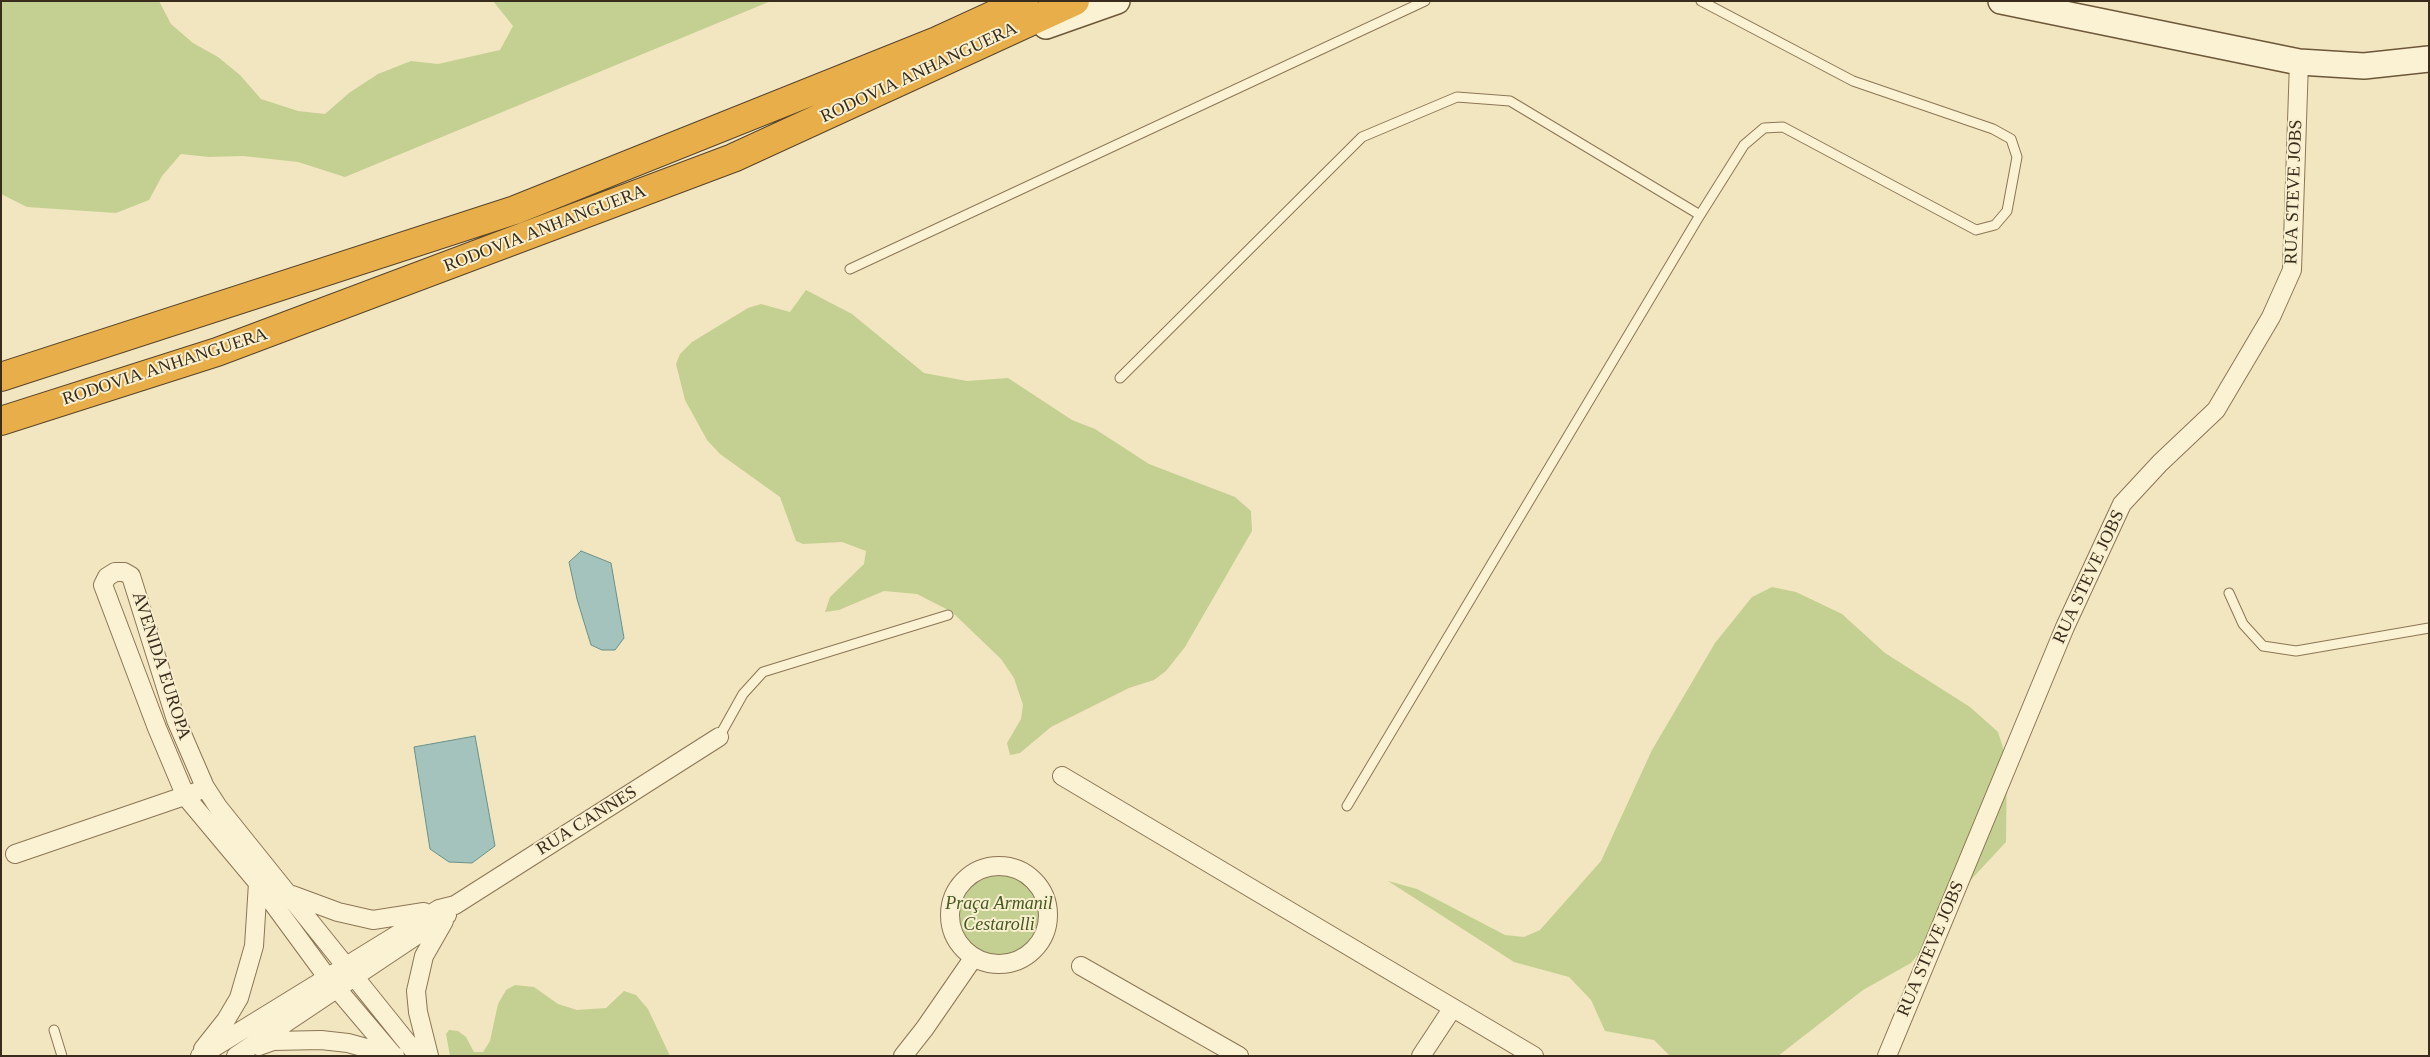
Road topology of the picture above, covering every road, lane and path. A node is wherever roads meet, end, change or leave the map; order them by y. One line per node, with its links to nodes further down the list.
1 (1024, 1): 12 (highway, RODOVIA ANHANGUERA)
2 (1075, 1): 8 (highway, RODOVIA ANHANGUERA)
3 (1117, 1): 8 (main road)
4 (1425, 1): 11 (lane)
5 (1701, 1): 10 (lane)
6 (2001, 1): 9 (main road)
7 (2429, 59): 9 (main road)
8 (946, 60): 14 (highway, RODOVIA ANHANGUERA)
9 (2299, 62): 43 (street, RUA STEVE JOBS)
10 (1700, 215): 13 (lane); 22 (lane)
11 (850, 269)
12 (1, 377)
13 (1120, 378)
14 (1, 421)
15 (2229, 593): 17 (lane)
16 (948, 615): 18 (lane)
17 (2429, 628)
18 (719, 738): 26 (street, RUA CANNES)
19 (1062, 776): 31 (street)
20 (205, 787): 21 (street); 21 (street, AVENIDA EUROPA); 25 (street, AVENIDA EUROPA)
21 (186, 797): 23 (street); 24 (street, AVENIDA EUROPA)
22 (1347, 806)
23 (16, 854)
24 (258, 883): 30 (street, AVENIDA EUROPA); 35 (street)
25 (289, 894): 26 (street); 29 (street, AVENIDA EUROPA)
26 (446, 911): 29 (street, RUA CANNES); 38 (street)
27 (974, 957): 27 (street); 39 (street)
28 (1081, 966): 40 (street)
29 (349, 972): 30 (street, RUA CANNES); 37 (street, AVENIDA EUROPA)
30 (332, 983): 33 (street, RUA CANNES); 35 (street, RUA CANNES); 36 (street, AVENIDA EUROPA)
31 (1452, 1009): 41 (street); 42 (street)
32 (54, 1030): 34 (lane)
33 (240, 1053): 36 (street)
34 (62, 1056)
35 (199, 1056)
36 (395, 1056)
37 (418, 1056)
38 (429, 1056)
39 (903, 1056)
40 (1239, 1056)
41 (1421, 1056)
42 (1534, 1056)
43 (1887, 1056)

